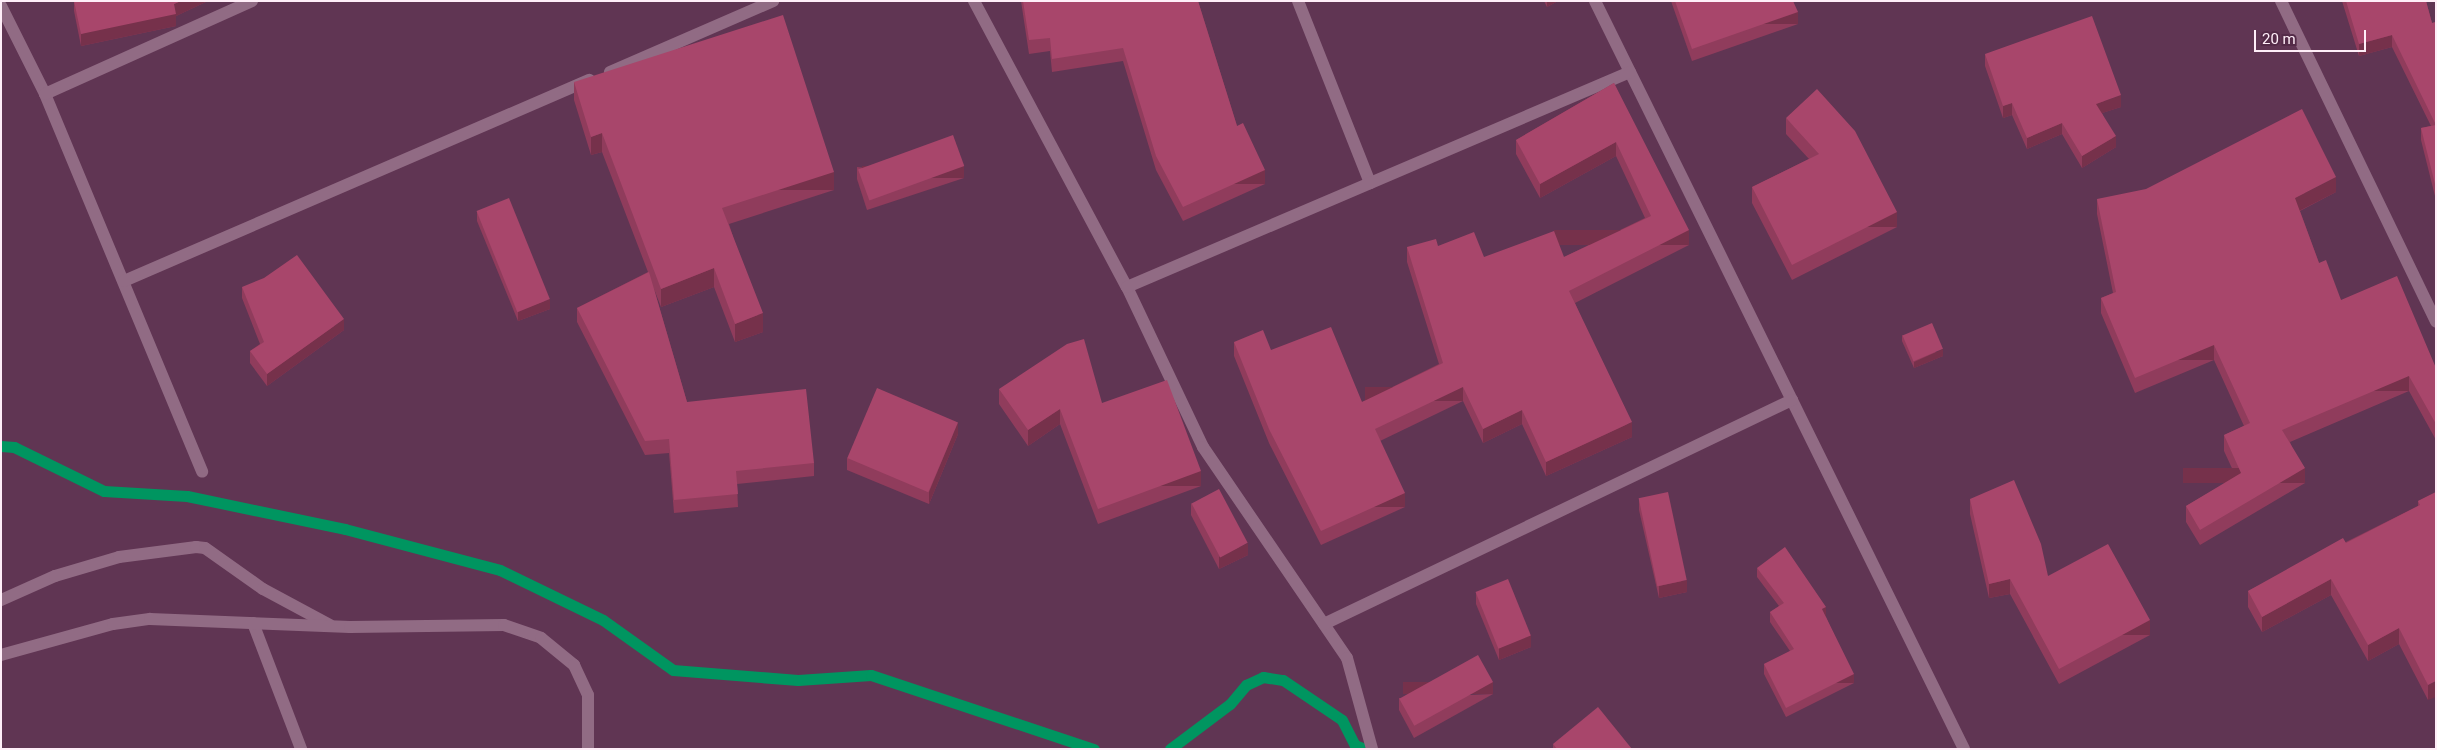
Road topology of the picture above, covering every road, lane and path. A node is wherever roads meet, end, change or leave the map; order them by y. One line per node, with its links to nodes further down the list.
1 (252, 1): 9 (street)
2 (773, 1): 11 (street)
3 (974, 1): 12 (street)
4 (1298, 1): 10 (street)
5 (1595, 1): 8 (street)
6 (2280, 1): 13 (street)
7 (1, 6): 9 (street)
8 (1630, 72): 10 (street); 14 (street)
9 (45, 94): 11 (street)
10 (1370, 183): 12 (street)
11 (124, 281): 15 (street)
12 (1127, 287): 18 (street)
13 (2436, 322)
14 (1792, 400): 18 (street); 24 (street)
15 (202, 472)
16 (1, 600): 19 (street)
17 (253, 623): 19 (street); 20 (street); 21 (street)
18 (1324, 624): 23 (street)
19 (331, 626): 22 (street)
20 (1, 655)
21 (301, 749)
22 (588, 749)
23 (1372, 749)
24 (1964, 749)

